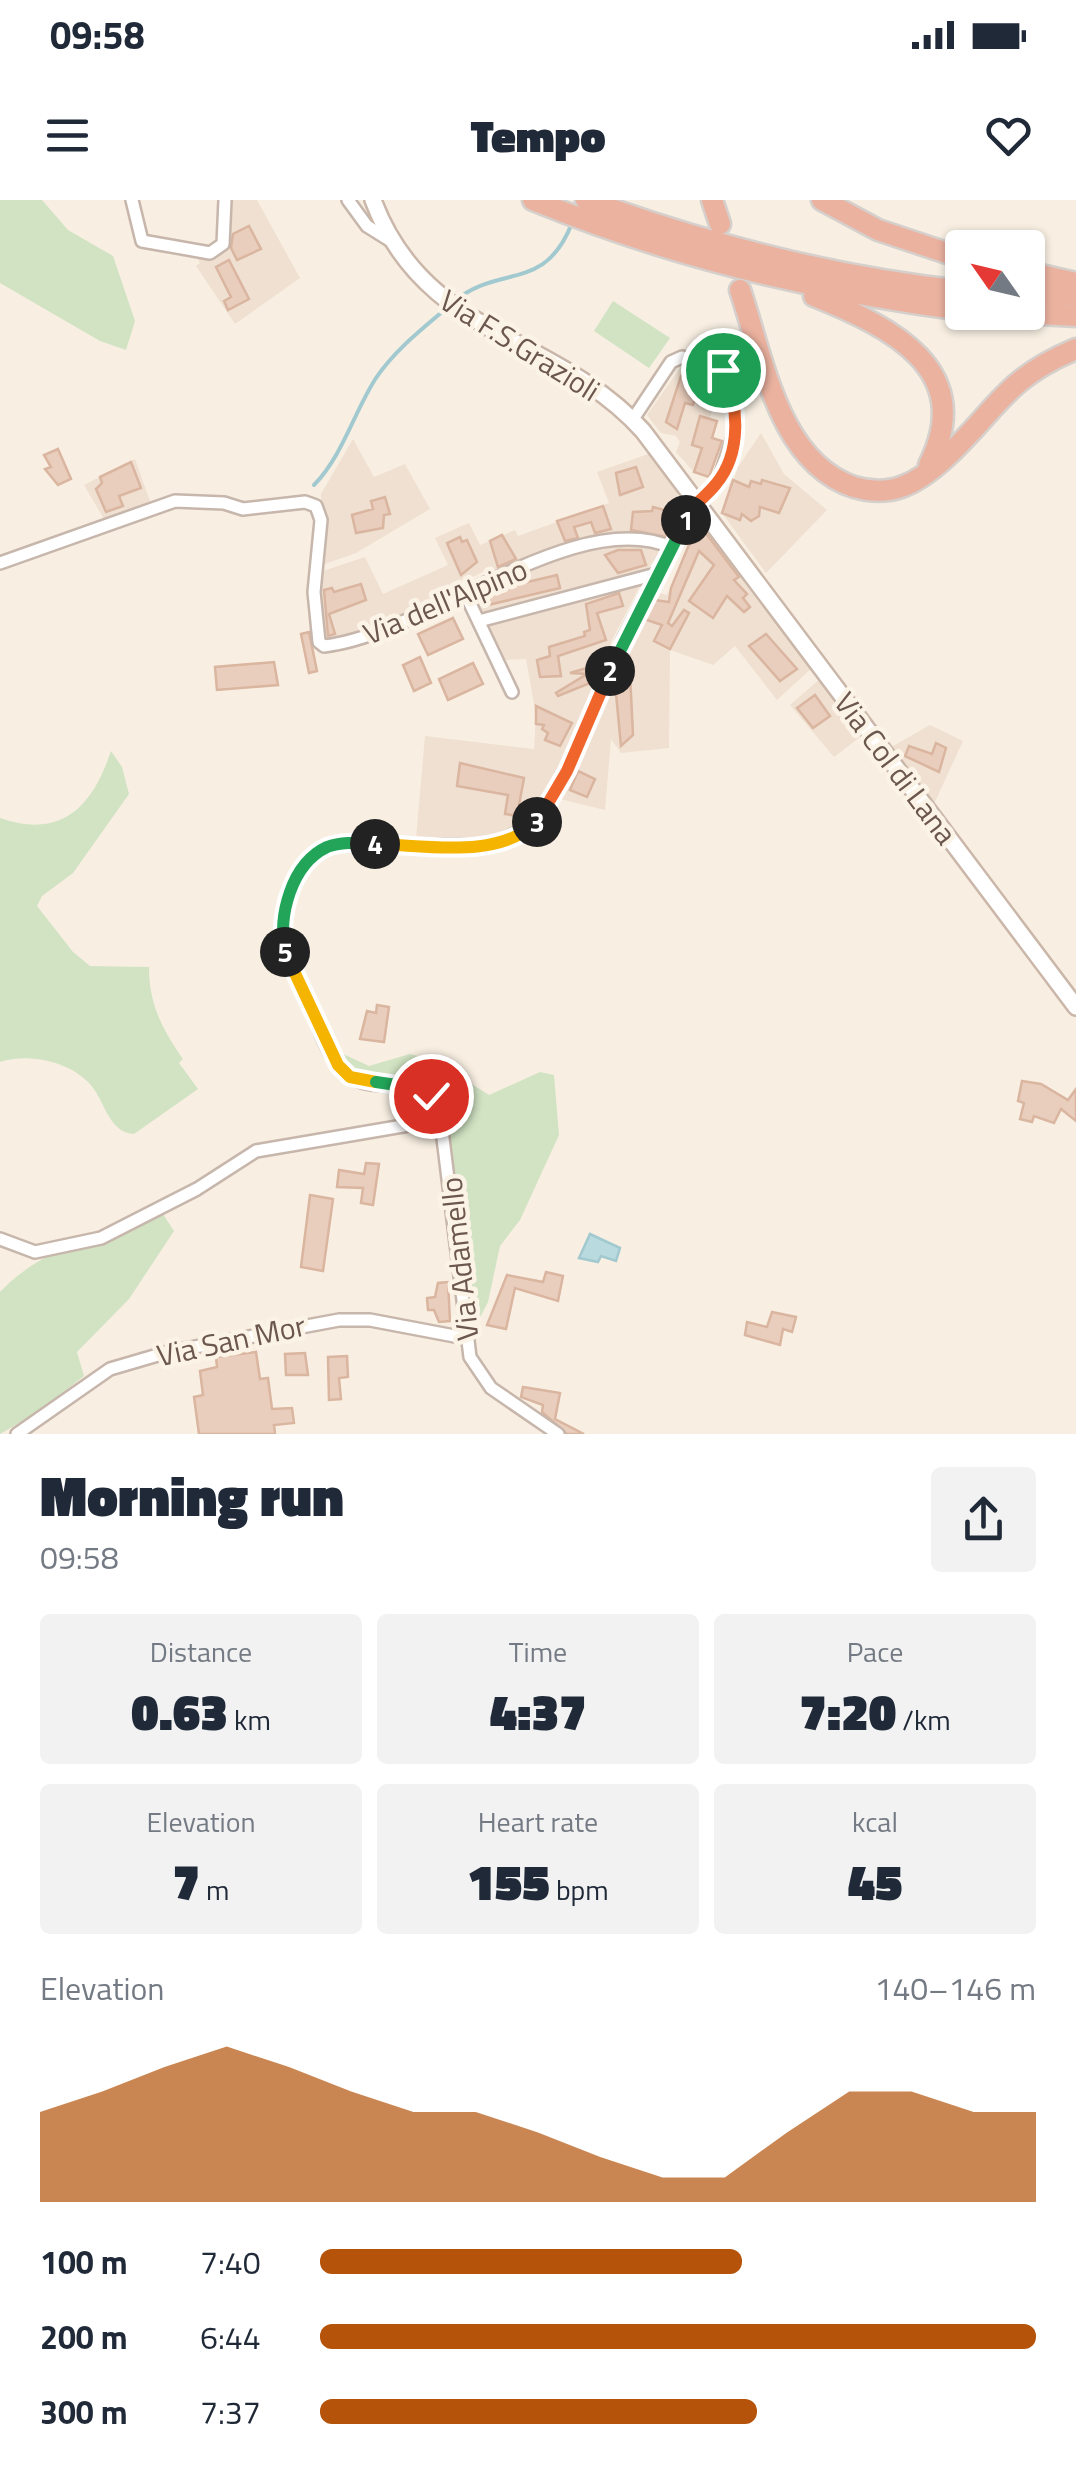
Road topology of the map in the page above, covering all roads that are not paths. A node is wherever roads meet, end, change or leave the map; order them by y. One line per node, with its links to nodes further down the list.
1 (132, 200): 2 (street)
2 (225, 200)
3 (348, 200): 10 (street)
4 (372, 200): 10 (main road, Via F.S.Grazioli)
5 (532, 200): 13 (highway)
6 (586, 200): 15 (highway)
7 (712, 200): 9 (highway)
8 (822, 200): 11 (highway)
9 (720, 224)
10 (391, 240): 23 (main road, Via F.S.Grazioli)
11 (945, 252)
12 (1045, 276): 14 (highway)
13 (771, 279): 19 (highway); 24 (highway)
14 (1076, 283)
15 (945, 288)
16 (740, 290): 24 (highway)
17 (1045, 295): 18 (highway)
18 (1076, 296)
19 (945, 307)
20 (1045, 314): 21 (highway)
21 (1076, 316)
22 (1076, 349): 24 (highway)
23 (632, 419): 25 (main road, Via F.S.Grazioli); 25 (street)
24 (924, 476)
25 (697, 500): 26 (street); 32 (main road, Via Col di Lana)
26 (673, 548): 28 (street); 29 (street, Via dell'Alpino)
27 (0, 563): 29 (street, Via dell'Alpino)
28 (660, 573): 30 (street); 33 (street)
29 (466, 593): 30 (street)
30 (478, 621): 31 (street)
31 (512, 692)
32 (1076, 1006)
33 (444, 1120): 34 (street); 35 (street, Via Adamello)
34 (0, 1239)
35 (465, 1338): 36 (street, Via San Mor); 37 (street, Via Adamello)
36 (17, 1434)
37 (558, 1434)

